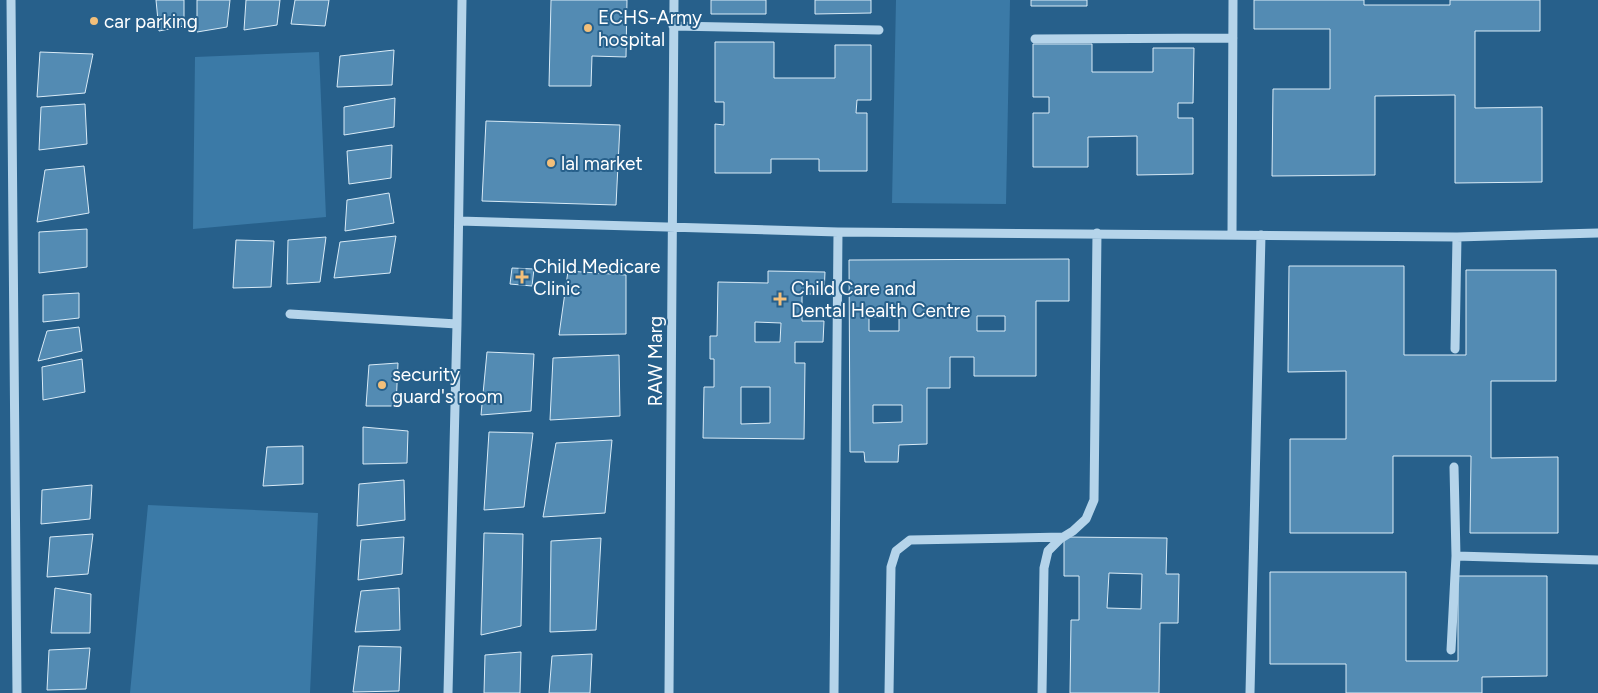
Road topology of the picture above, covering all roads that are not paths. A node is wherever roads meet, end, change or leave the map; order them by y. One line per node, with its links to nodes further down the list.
1 (10, 0): 25 (street)
2 (462, 0): 9 (street)
3 (674, 0): 5 (street, RAW Marg)
4 (1233, 0): 7 (street)
5 (674, 26): 6 (street); 10 (street, RAW Marg)
6 (879, 30)
7 (1233, 38): 8 (street); 13 (street)
8 (1035, 39)
9 (459, 222): 10 (street); 18 (street)
10 (672, 227): 11 (street); 27 (street, RAW Marg)
11 (838, 232): 12 (street); 28 (street)
12 (1097, 233): 13 (street); 21 (street)
13 (1232, 234): 15 (street)
14 (1598, 234): 16 (street)
15 (1260, 235): 16 (street); 31 (street)
16 (1457, 237): 19 (street)
17 (290, 314): 18 (street)
18 (457, 324): 26 (street)
19 (1455, 349)
20 (1454, 467): 22 (street)
21 (1063, 537): 29 (street); 30 (street)
22 (1456, 556): 23 (street); 24 (street)
23 (1598, 560)
24 (1451, 650)
25 (17, 693)
26 (448, 693)
27 (668, 693)
28 (834, 693)
29 (889, 693)
30 (1042, 693)
31 (1250, 693)

